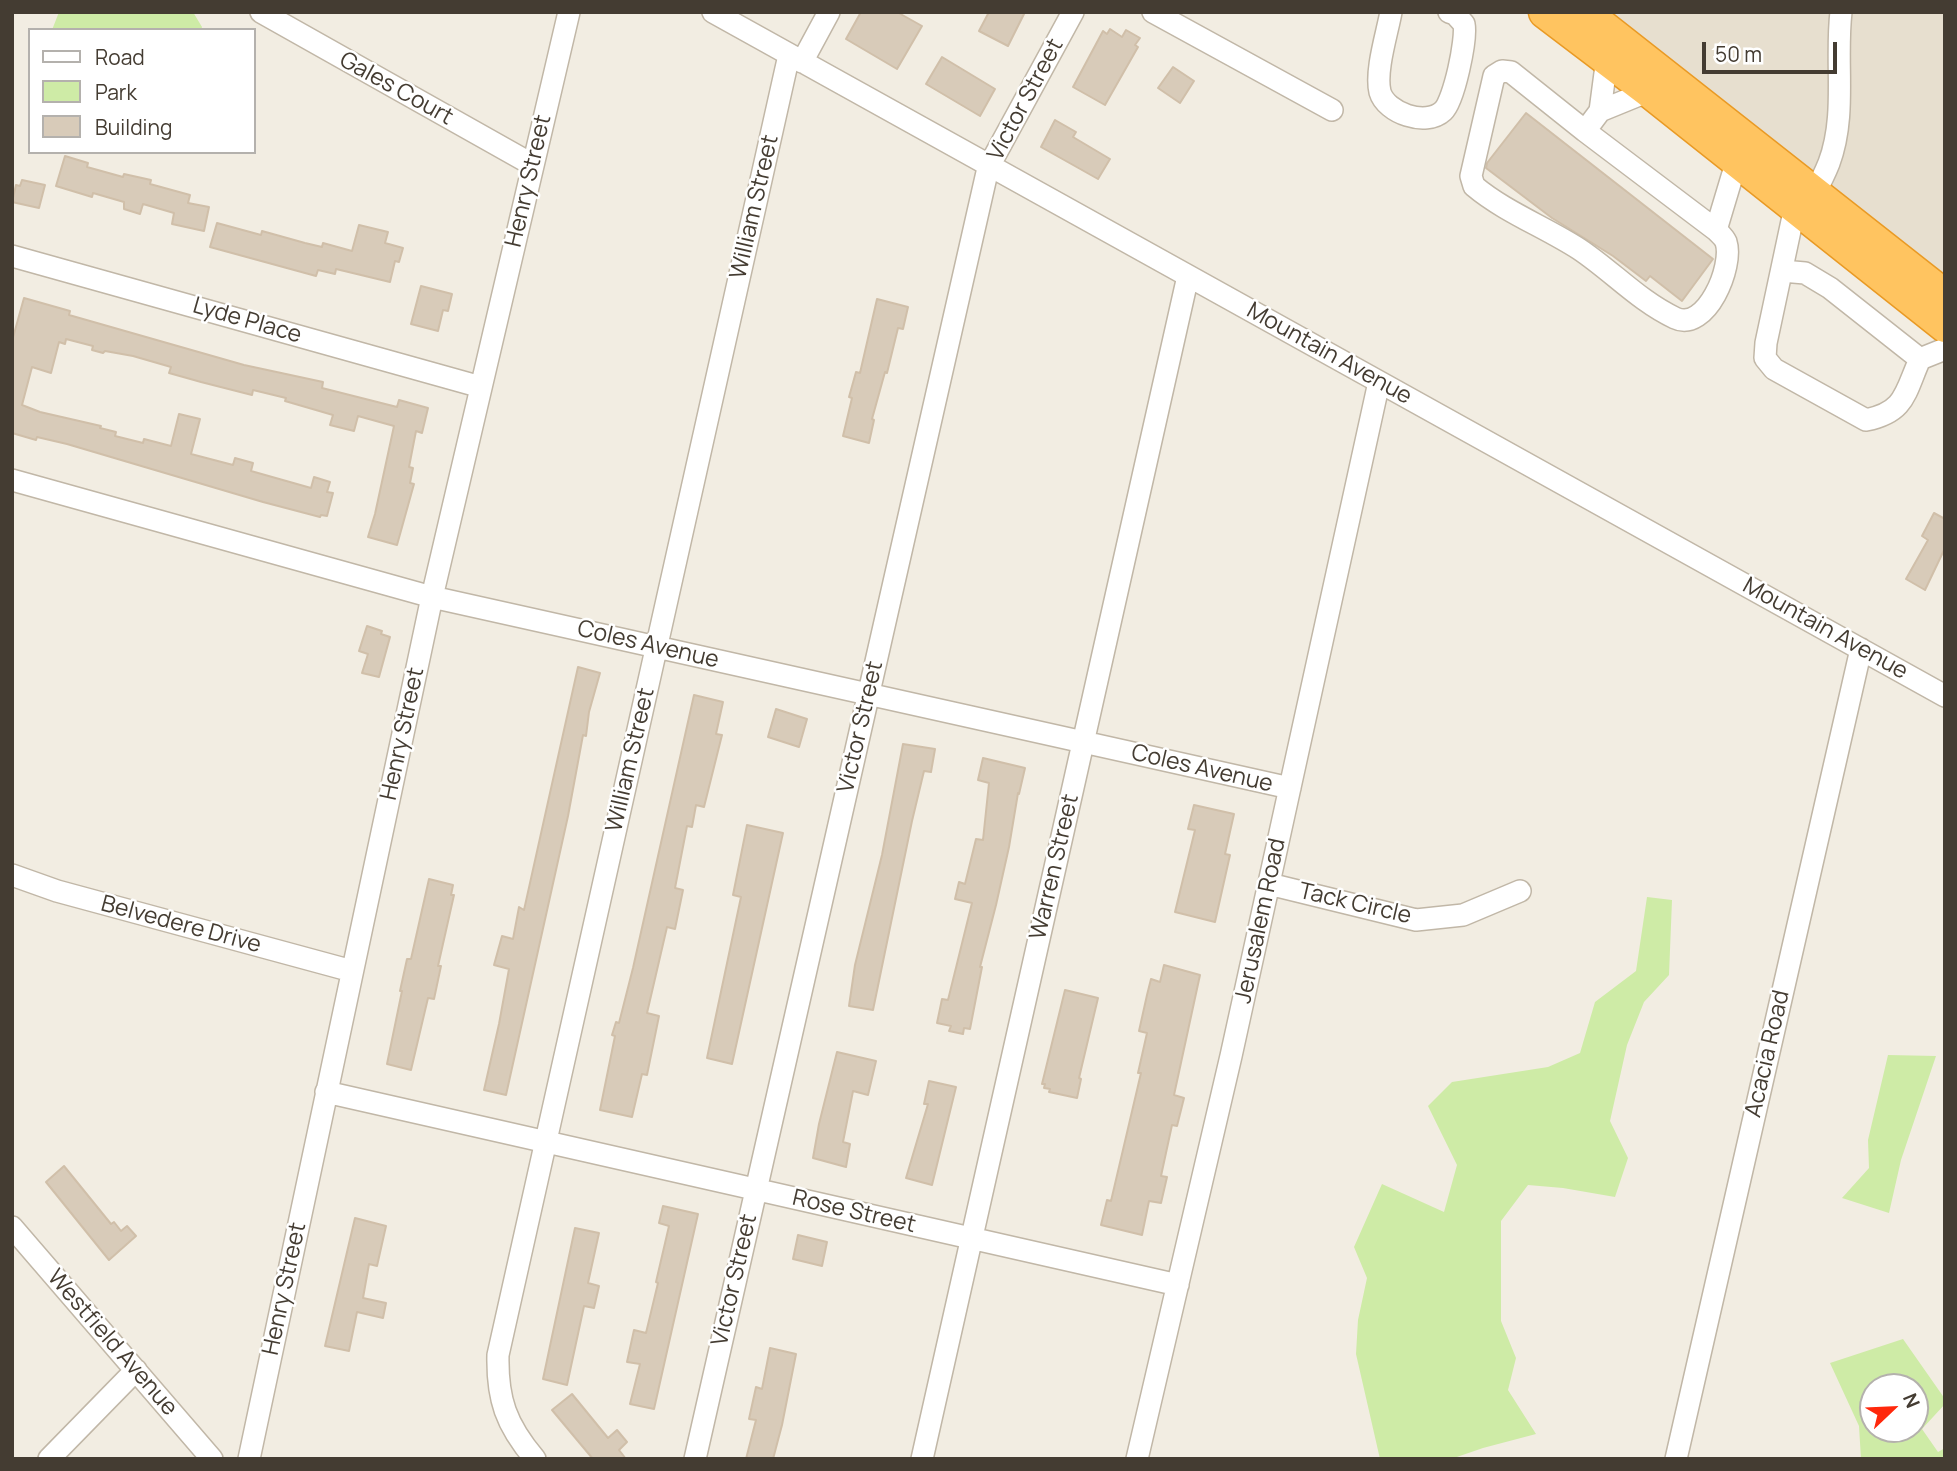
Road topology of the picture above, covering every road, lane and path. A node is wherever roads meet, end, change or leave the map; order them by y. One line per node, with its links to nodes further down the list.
1 (261, 12): 19 (street, Gales Court)
2 (569, 12): 19 (street, Henry Street)
3 (713, 12): 12 (street, Mountain Avenue)
4 (829, 12): 12 (street, William Street)
5 (1073, 12): 20 (street, Victor Street)
6 (1153, 12): 15 (street)
7 (1391, 12): 8 (street)
8 (1449, 12)
9 (1545, 12): 13 (highway)
10 (1584, 12): 21 (highway)
11 (1841, 12): 21 (street)
12 (796, 58): 20 (street, Mountain Avenue); 34 (street, William Street)
13 (1607, 58): 14 (highway); 16 (street)
14 (1649, 90): 16 (street); 18 (highway)
15 (1332, 110)
16 (1600, 111): 17 (street)
17 (1585, 131): 22 (street); 22 (street)
18 (1737, 160): 21 (highway); 22 (street)
19 (533, 165): 31 (street, Henry Street)
20 (989, 166): 25 (street, Mountain Avenue); 36 (street, Victor Street)
21 (1805, 200): 24 (street); 26 (highway); 27 (highway)
22 (1716, 230)
23 (12, 256): 31 (street, Lyde Place)
24 (1782, 271): 29 (street); 29 (street)
25 (1188, 276): 30 (street, Mountain Avenue); 38 (street, Warren Street)
26 (1945, 296)
27 (1945, 326)
28 (1945, 349): 29 (street)
29 (1920, 359)
30 (1379, 382): 35 (street, Mountain Avenue); 39 (street, Jerusalem Road)
31 (481, 387): 33 (street, Henry Street)
32 (12, 480): 33 (street, Coles Avenue)
33 (432, 597): 34 (street, Coles Avenue); 43 (street, Henry Street)
34 (656, 647): 36 (street, Coles Avenue); 45 (street, William Street)
35 (1861, 649): 37 (street, Mountain Avenue); 58 (street, Acacia Road)
36 (869, 695): 38 (street, Coles Avenue); 46 (street, Victor Street)
37 (1945, 696)
38 (1083, 742): 39 (street, Coles Avenue); 48 (street, Warren Street)
39 (1290, 789): 41 (street, Jerusalem Road)
40 (12, 875): 43 (street, Belvedere Drive)
41 (1269, 884): 42 (street, Tack Circle); 49 (street, Jerusalem Road)
42 (1521, 891)
43 (352, 971): 44 (street, Henry Street)
44 (326, 1092): 45 (street, Rose Street); 53 (street, Henry Street)
45 (546, 1142): 46 (street, Rose Street); 54 (street, William Street)
46 (756, 1189): 48 (street, Rose Street); 55 (street, Victor Street)
47 (12, 1227): 50 (street, Westfield Avenue)
48 (972, 1238): 49 (street, Rose Street); 56 (street, Warren Street)
49 (1178, 1285): 57 (street, Jerusalem Road)
50 (136, 1370): 51 (street); 52 (street, Westfield Avenue)
51 (49, 1459)
52 (212, 1459)
53 (249, 1459)
54 (535, 1459)
55 (695, 1459)
56 (922, 1459)
57 (1137, 1459)
58 (1676, 1459)

